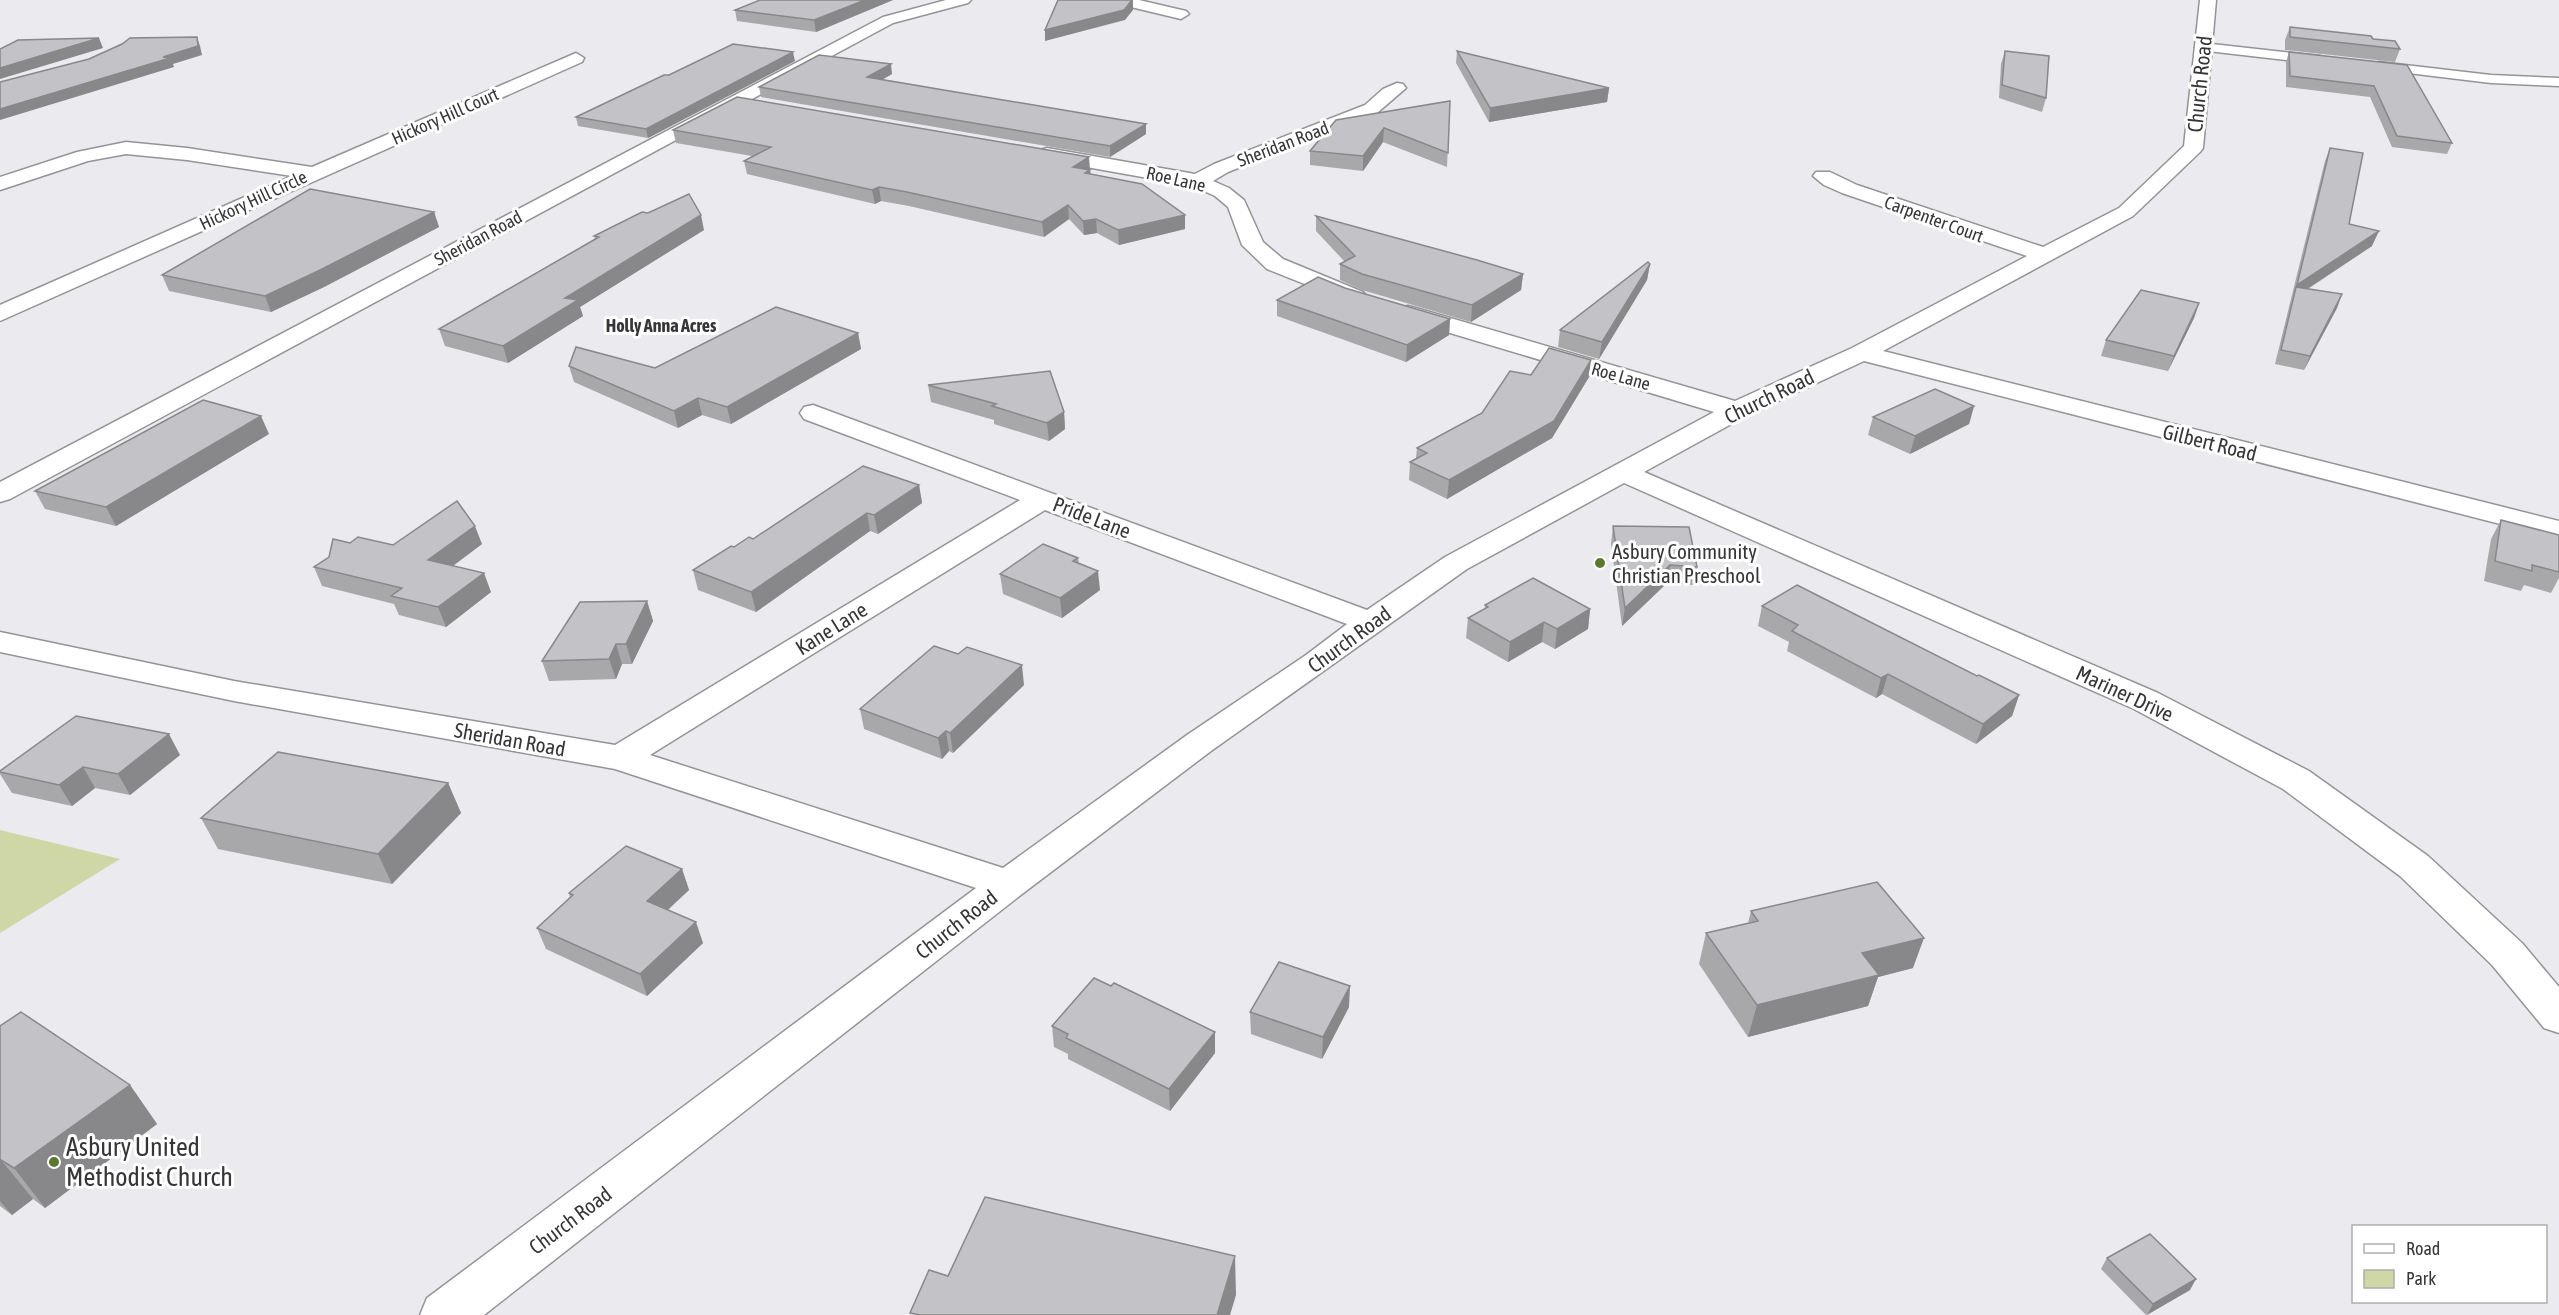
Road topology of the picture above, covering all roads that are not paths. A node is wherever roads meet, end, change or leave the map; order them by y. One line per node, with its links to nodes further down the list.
1 (963, 0): 11 (street, Sheridan Road)
2 (1119, 0): 4 (street)
3 (2208, 0): 5 (street, Church Road)
4 (1181, 14)
5 (2203, 47): 7 (lane); 18 (street, Church Road)
6 (576, 58): 14 (street, Hickory Hill Court)
7 (2330, 61)
8 (2365, 65): 9 (lane)
9 (2559, 82)
10 (1397, 88): 16 (street, Sheridan Road)
11 (738, 101): 12 (street); 24 (street, Sheridan Road)
12 (773, 107)
13 (1021, 150): 16 (street, Roe Lane)
14 (314, 173): 17 (street, Hickory Hill Circle); 19 (street, Hickory Hill Circle)
15 (1823, 176): 18 (street, Carpenter Court)
16 (1198, 180): 21 (street, Roe Lane)
17 (0, 184)
18 (2047, 255): 20 (street, Church Road)
19 (0, 314)
20 (1861, 353): 21 (street, Church Road); 26 (street, Gilbert Road)
21 (1737, 410): 23 (street, Church Road)
22 (813, 413): 25 (street, Pride Lane)
23 (1624, 472): 27 (street, Church Road); 31 (street, Mariner Drive)
24 (0, 493)
25 (1042, 499): 27 (street, Pride Lane); 29 (street, Kane Lane)
26 (2559, 530)
27 (1370, 622): 30 (street, Church Road)
28 (0, 642): 29 (street, Sheridan Road)
29 (620, 758): 30 (street, Sheridan Road)
30 (1008, 884): 32 (street, Church Road)
31 (2559, 1016)
32 (446, 1315)

